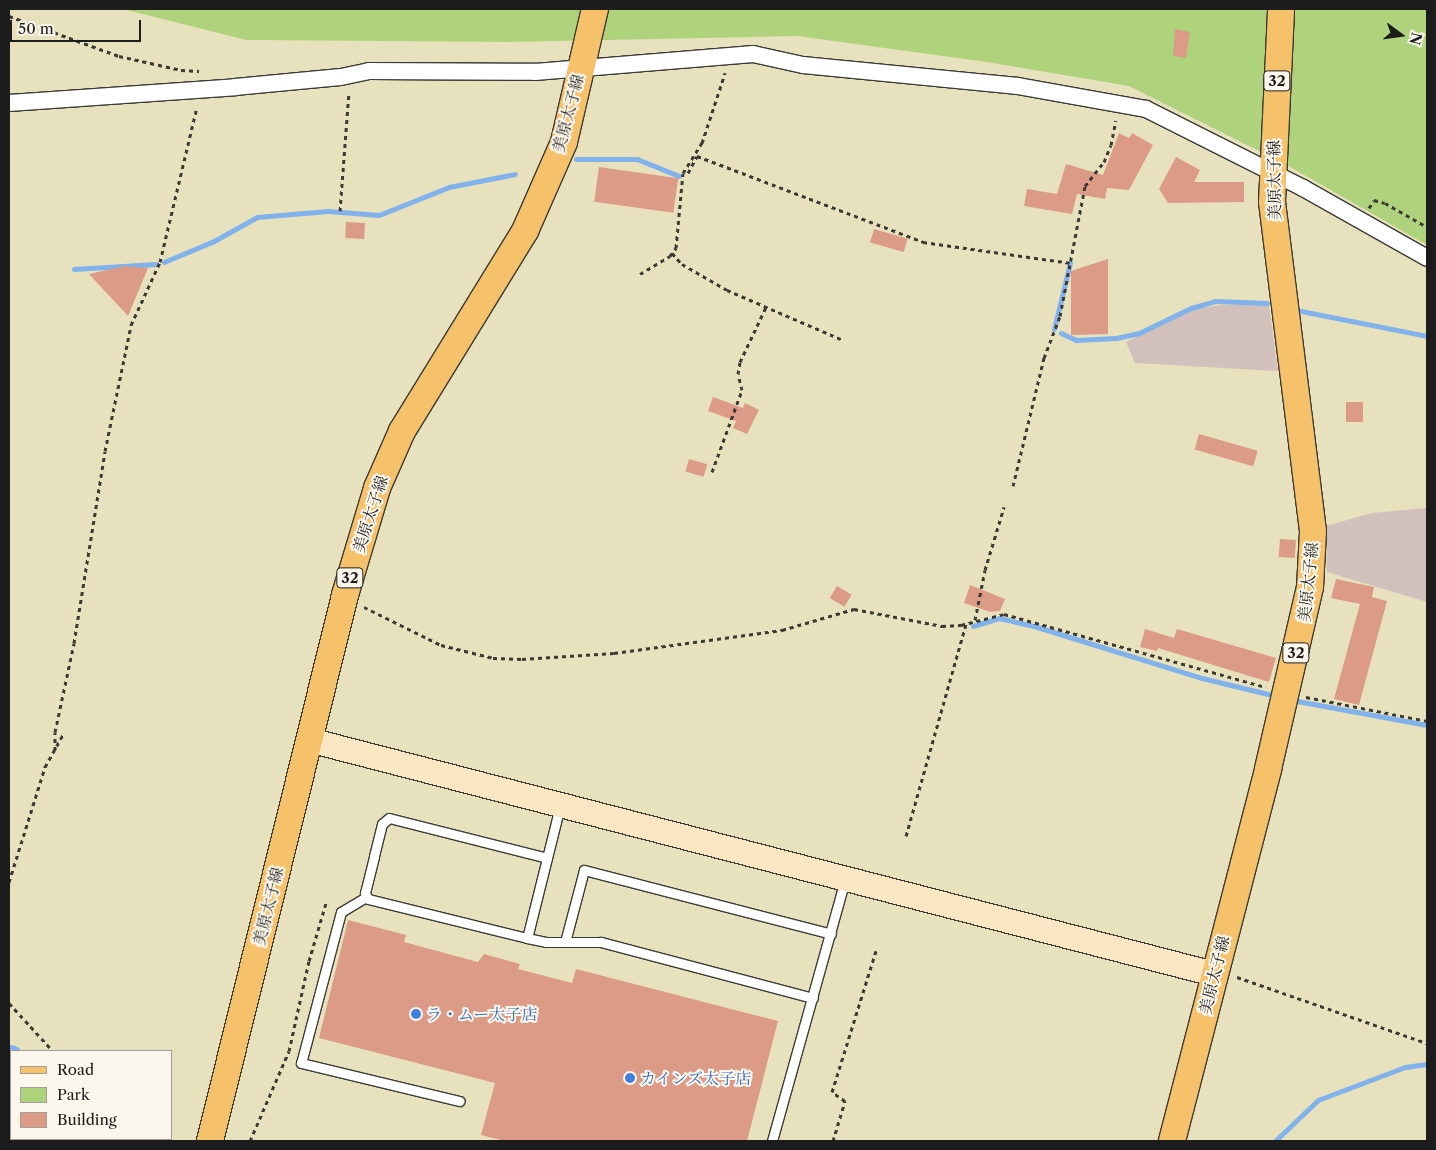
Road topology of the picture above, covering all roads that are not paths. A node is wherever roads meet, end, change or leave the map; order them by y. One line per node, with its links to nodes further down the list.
1 (595, 9): 3 (main road, 美原太子線 / 32)
2 (1281, 9): 5 (main road, 美原太子線 / 32)
3 (582, 60): 4 (street); 5 (street); 7 (main road, 美原太子線 / 32)
4 (9, 104)
5 (1272, 163): 6 (street); 15 (main road, 美原太子線 / 32)
6 (1427, 258)
7 (309, 740): 8 (street); 18 (main road, 美原太子線 / 32)
8 (561, 804): 9 (lane); 10 (street)
9 (547, 858): 11 (lane); 13 (lane)
10 (845, 878): 12 (lane); 15 (street)
11 (366, 896): 13 (lane); 17 (lane)
12 (831, 934): 14 (lane); 16 (lane)
13 (527, 938): 14 (lane)
14 (565, 942): 16 (lane)
15 (1214, 974): 20 (main road, 美原太子線 / 32)
16 (813, 998): 19 (lane)
17 (459, 1102)
18 (210, 1141)
19 (772, 1141)
20 (1172, 1141)

